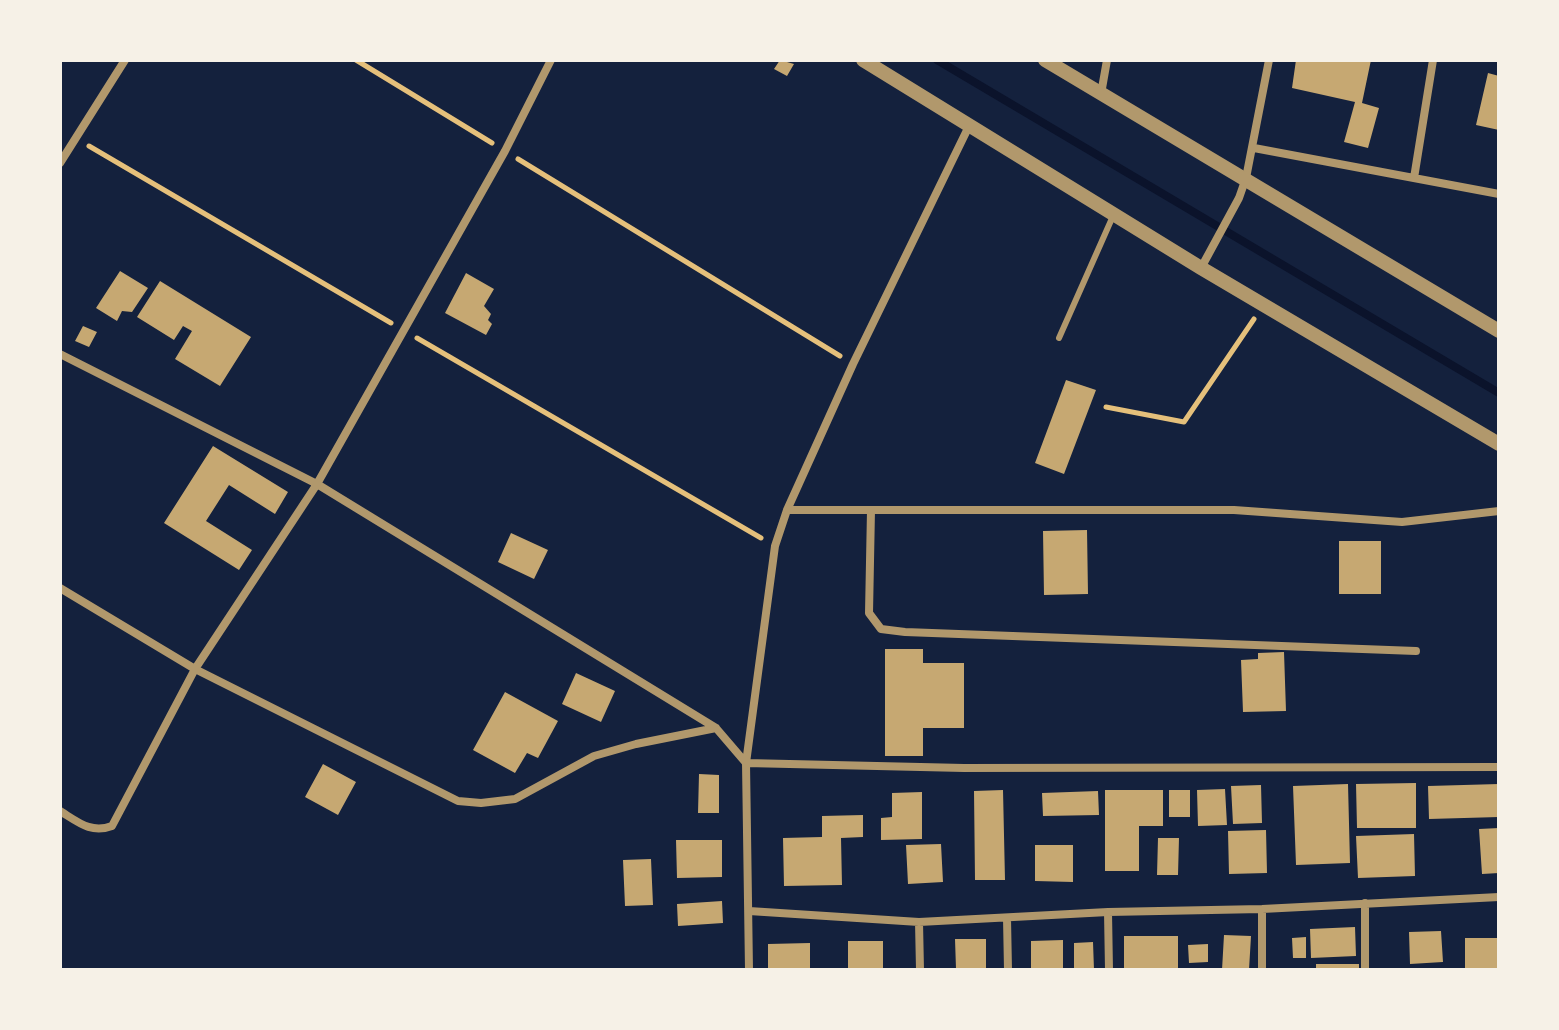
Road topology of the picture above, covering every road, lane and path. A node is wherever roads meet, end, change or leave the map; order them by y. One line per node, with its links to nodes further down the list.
1 (125, 60): 13 (street)
2 (356, 60): 12 (path)
3 (551, 60): 12 (street)
4 (863, 60): 10 (street)
5 (1045, 60): 9 (street)
6 (1107, 60): 9 (street)
7 (1269, 60): 11 (street)
8 (1433, 60): 15 (street)
9 (1101, 94): 14 (street)
10 (970, 124): 17 (street); 23 (street)
11 (1254, 148): 14 (street); 15 (street)
12 (505, 151): 23 (path); 26 (street)
13 (60, 163)
14 (1246, 178): 18 (street); 20 (street)
15 (1414, 178): 16 (street)
16 (1499, 194)
17 (1114, 213): 18 (street); 21 (lane)
18 (1201, 268): 19 (street)
19 (1264, 305): 24 (path); 25 (street)
20 (1499, 331)
21 (1059, 338)
22 (60, 354): 26 (street)
23 (853, 364): 27 (street)
24 (1106, 407)
25 (1499, 444)
26 (317, 484): 32 (street); 33 (street)
27 (787, 510): 28 (street); 34 (street)
28 (871, 510): 29 (street); 31 (street)
29 (1499, 511)
30 (60, 588): 32 (street)
31 (1416, 651)
32 (195, 669): 33 (street); 36 (street)
33 (716, 728): 34 (street)
34 (746, 763): 35 (street); 40 (street)
35 (1499, 767)
36 (60, 811)
37 (1499, 897): 38 (street)
38 (1365, 903): 39 (street); 49 (street)
39 (1262, 909): 41 (street); 48 (street)
40 (749, 911): 43 (street); 44 (street)
41 (1108, 912): 42 (street); 47 (street)
42 (1007, 918): 43 (street); 46 (street)
43 (919, 922): 45 (street)
44 (749, 970)
45 (920, 970)
46 (1008, 970)
47 (1109, 970)
48 (1262, 970)
49 (1365, 970)

